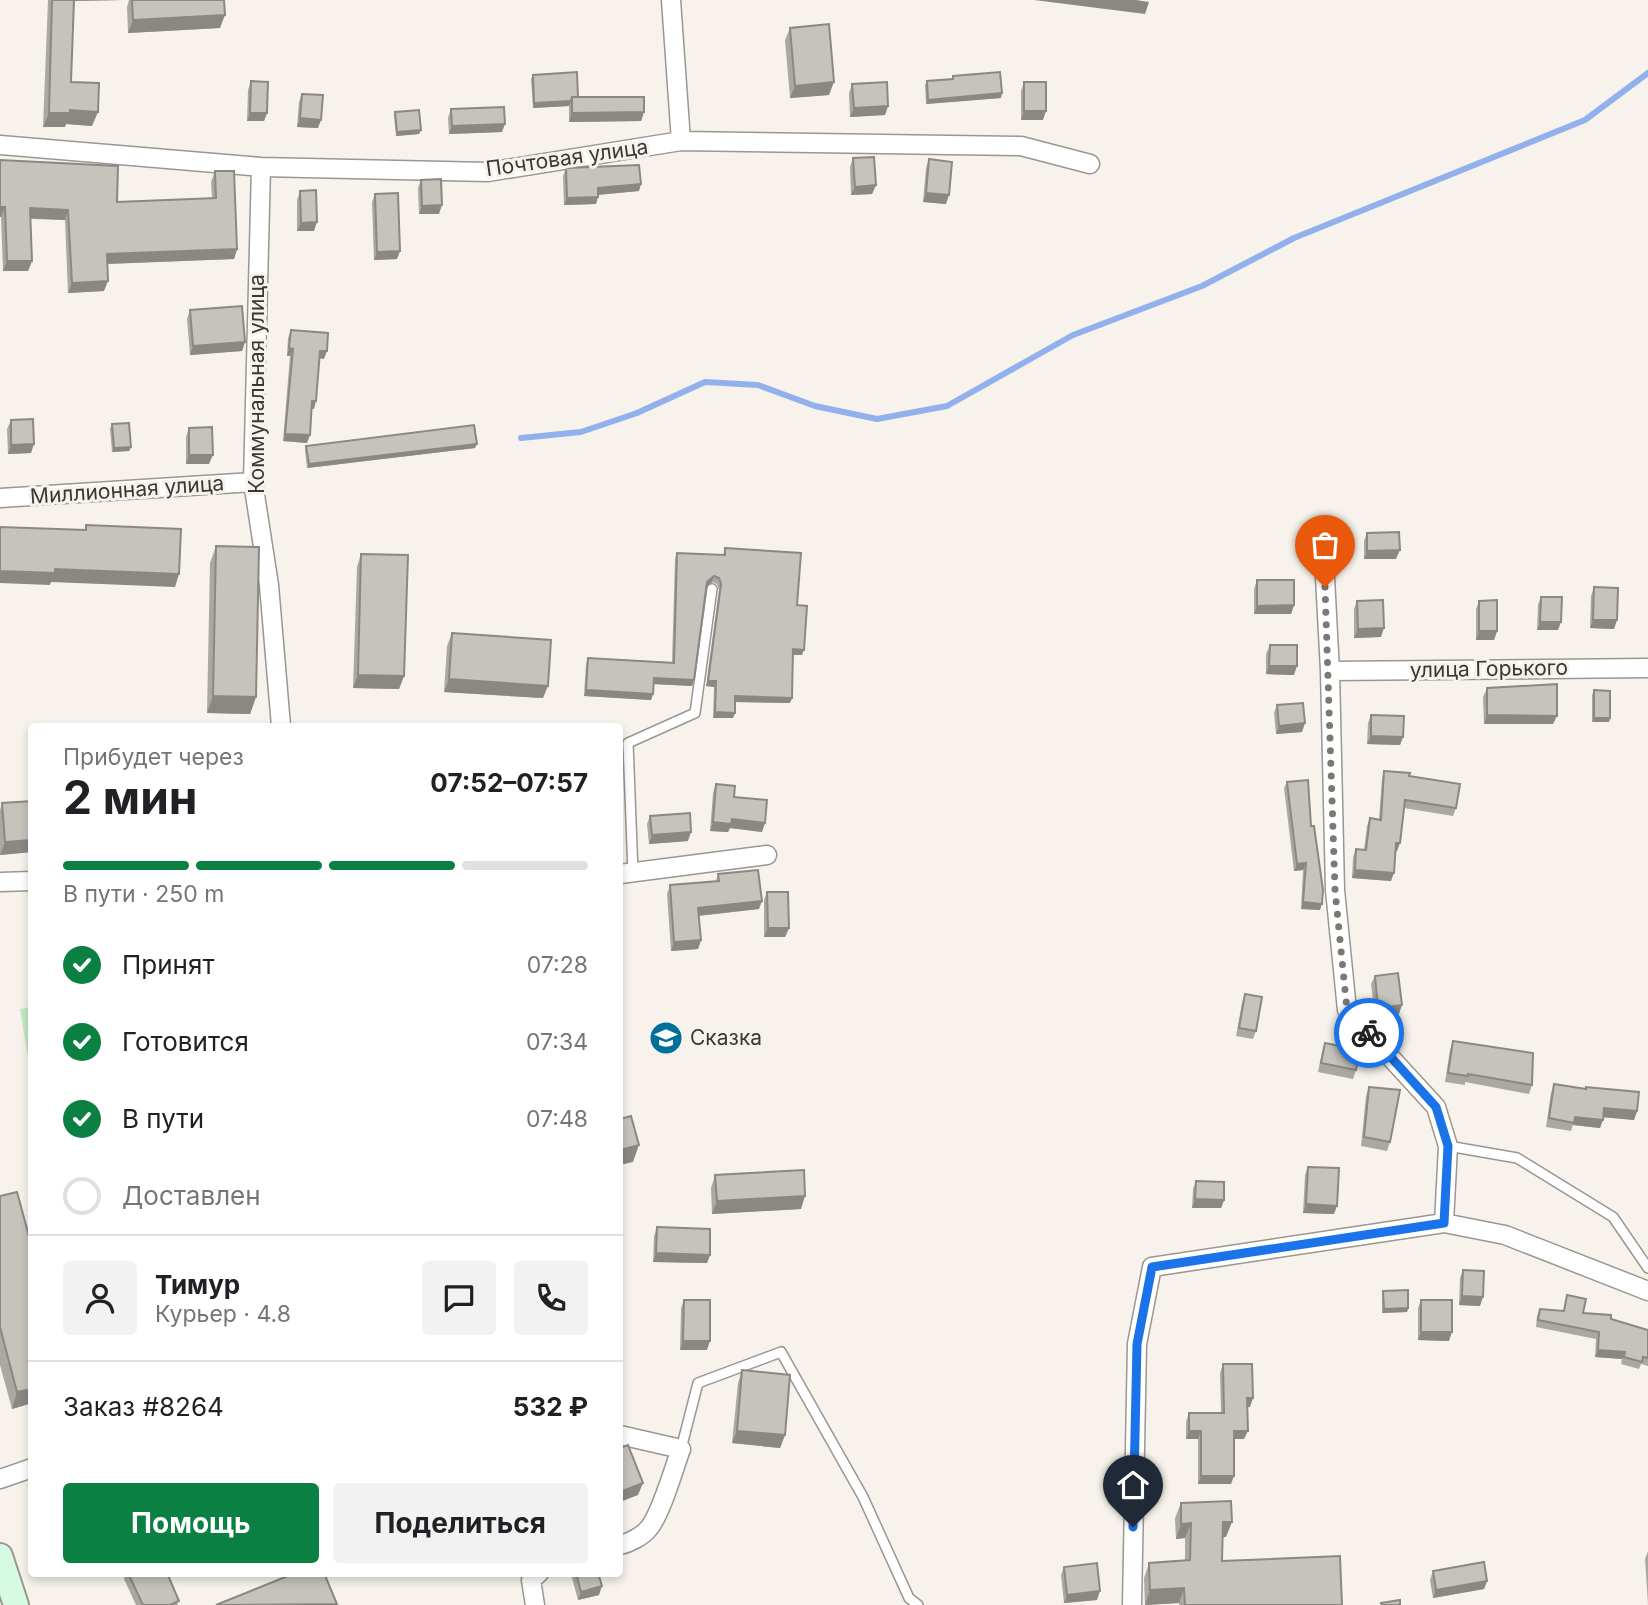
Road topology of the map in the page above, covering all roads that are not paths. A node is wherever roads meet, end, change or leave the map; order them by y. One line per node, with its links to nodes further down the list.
1 (671, 0): 2 (street)
2 (681, 141): 4 (street, Почтовая улица); 5 (street, Почтовая улица)
3 (0, 145): 5 (street, Почтовая улица)
4 (1090, 164)
5 (261, 167): 6 (street, Коммунальная улица)
6 (253, 482): 7 (street, Миллионная улица); 12 (street, Коммунальная улица)
7 (0, 498)
8 (1324, 559): 11 (street)
9 (712, 589): 14 (lane)
10 (1648, 668): 11 (street, улица Горького)
11 (1330, 671): 17 (street)
12 (281, 723)
13 (767, 855): 14 (street)
14 (626, 873)
15 (28, 881): 16 (street)
16 (0, 882)
17 (1448, 1146): 18 (street); 19 (lane)
18 (1444, 1223): 20 (street); 31 (street)
19 (1648, 1268)
20 (1648, 1291)
21 (623, 1437): 22 (street)
22 (681, 1449): 25 (street); 30 (lane)
23 (28, 1469): 24 (street)
24 (0, 1479)
25 (623, 1544)
26 (0, 1556): 28 (street)
27 (534, 1577): 29 (street)
28 (16, 1605)
29 (535, 1605)
30 (918, 1605)
31 (1132, 1605)

